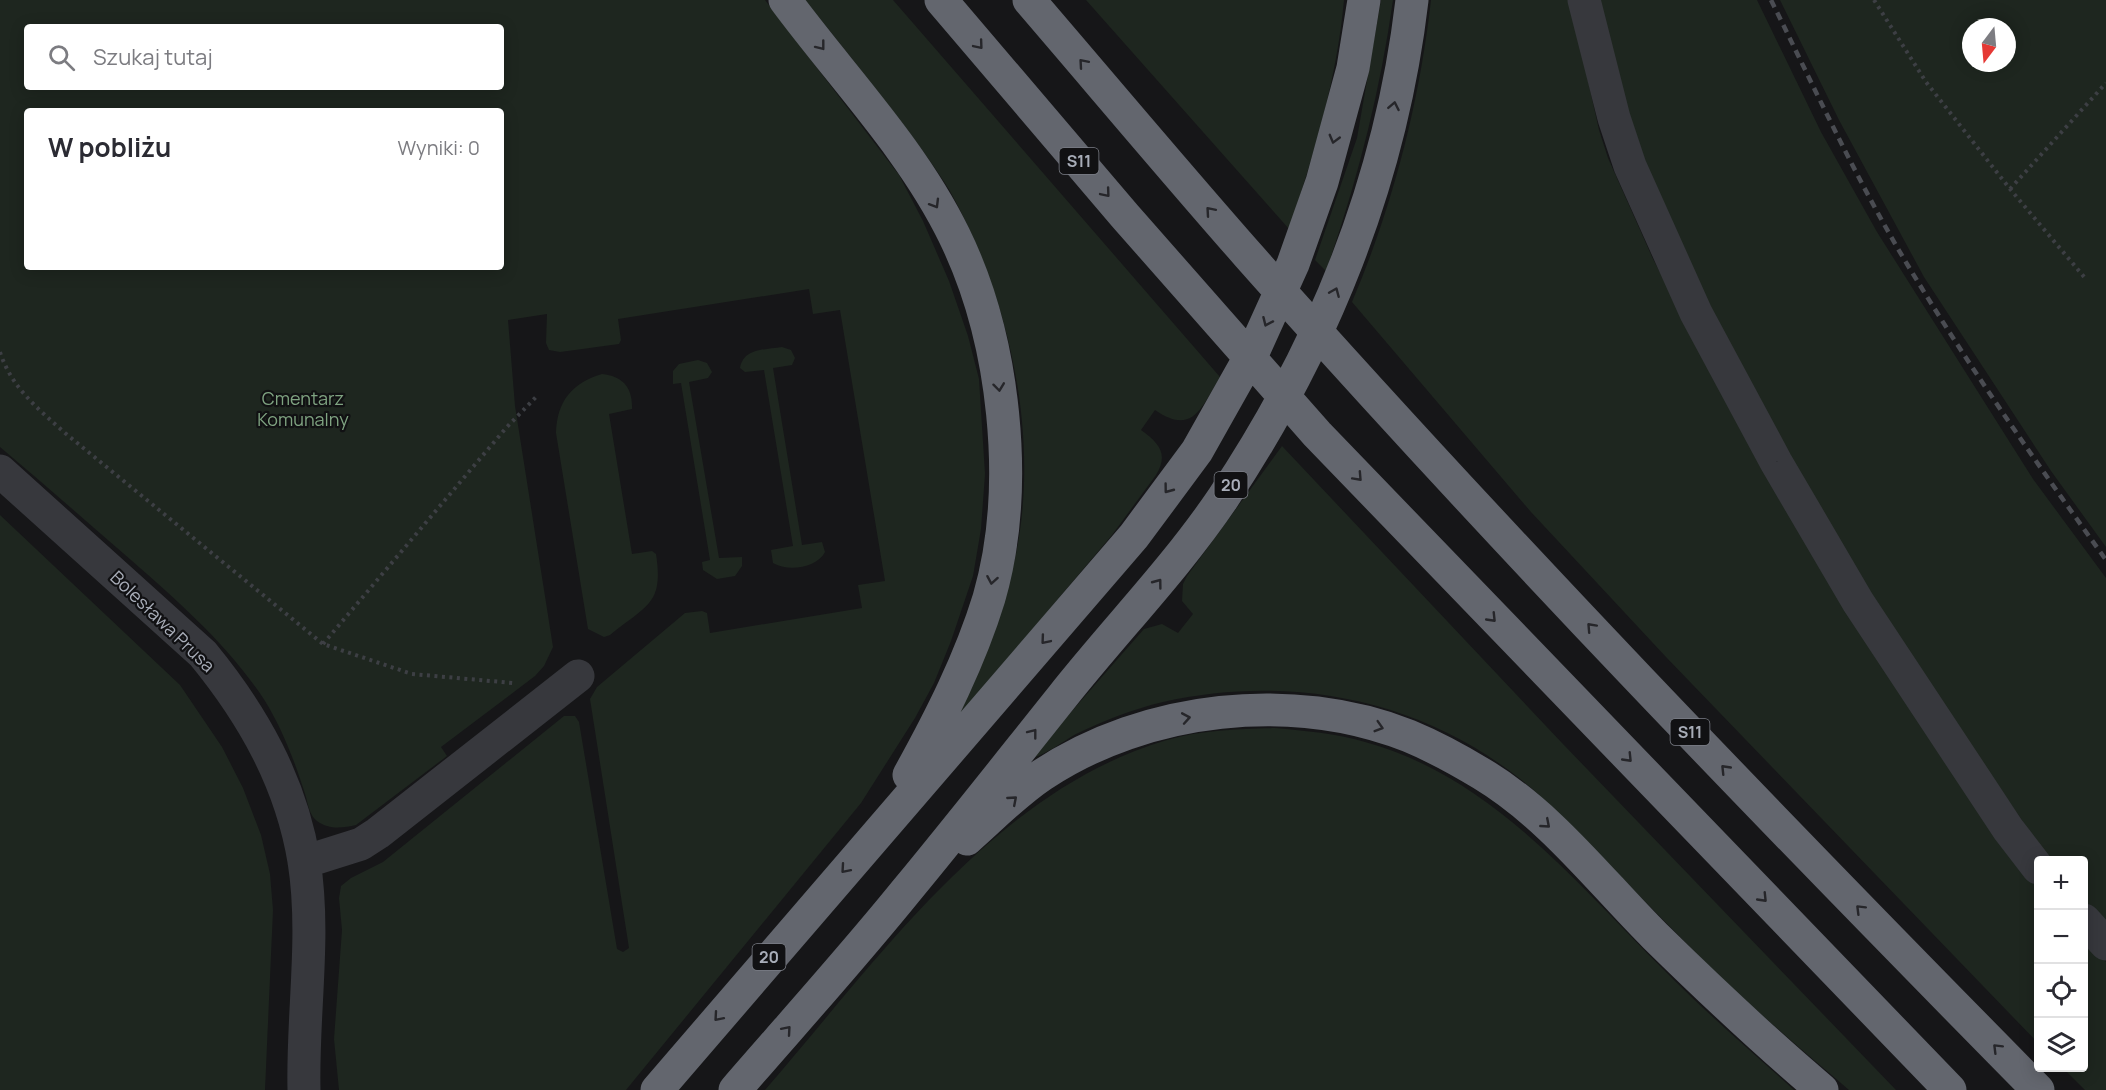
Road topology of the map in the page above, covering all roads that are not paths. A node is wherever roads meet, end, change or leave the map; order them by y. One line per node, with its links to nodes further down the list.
1 (785, 0): 9 (highway, 20, one-way to 9)
2 (941, 0): 19 (highway, S11, one-way to 19)
3 (1029, 0): 20 (highway, S11, one-way to 3)
4 (1364, 0): 9 (highway, one-way to 9)
5 (1413, 0): 12 (highway, 20, one-way to 5)
6 (1584, 0): 11 (street)
7 (0, 471): 10 (street, Bolesława Prusa)
8 (568, 685): 10 (street)
9 (883, 824): 15 (highway, 20, one-way to 15)
10 (304, 862): 16 (street, Bolesława Prusa)
11 (2034, 863)
12 (905, 893): 17 (highway, 20, one-way to 12); 18 (highway, one-way to 18)
13 (2088, 924): 14 (street)
14 (2106, 944)
15 (663, 1084)
16 (304, 1088)
17 (735, 1090)
18 (1822, 1090)
19 (1950, 1090)
20 (2038, 1090)

